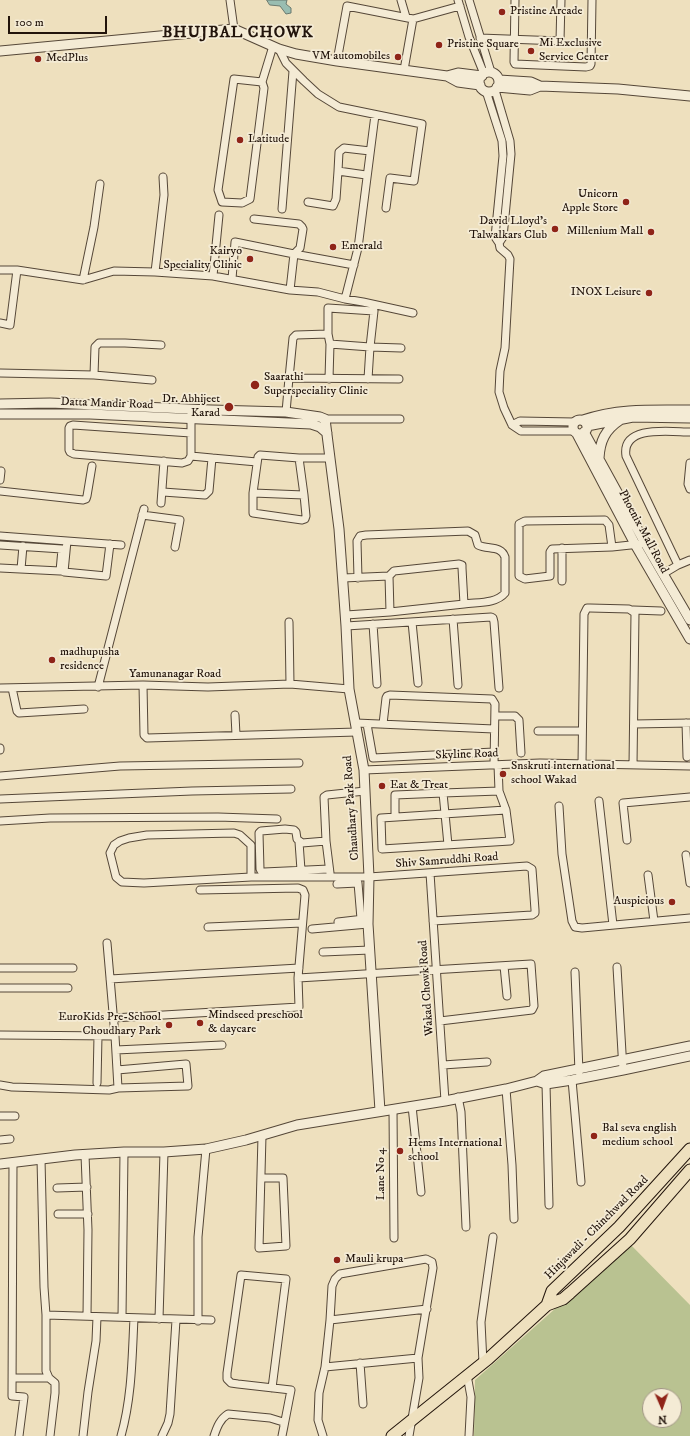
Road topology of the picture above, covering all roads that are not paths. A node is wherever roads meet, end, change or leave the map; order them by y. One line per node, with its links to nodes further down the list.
1 (230, 0): 10 (street)
2 (400, 0): 8 (street)
3 (469, 0): 11 (street)
4 (515, 0): 12 (street)
5 (561, 0): 12 (street)
6 (592, 0): 12 (street)
7 (459, 3): 9 (street); 19 (street)
8 (406, 17): 9 (street); 15 (street)
9 (413, 19): 16 (street)
10 (234, 29): 13 (street); 14 (street)
11 (480, 38): 12 (street); 19 (street)
12 (514, 39)
13 (276, 47): 15 (street); 17 (street); 18 (street)
14 (0, 50)
15 (337, 61): 16 (street)
16 (404, 70): 19 (street)
17 (293, 71): 21 (street); 29 (street)
18 (262, 82): 18 (street)
19 (489, 82): 20 (street); 65 (street)
20 (690, 96)
21 (375, 115): 22 (street); 28 (street)
22 (370, 151): 23 (street); 24 (street)
23 (338, 171): 24 (street); 27 (street)
24 (366, 175): 33 (street)
25 (163, 177): 36 (street)
26 (100, 184): 39 (street)
27 (308, 202)
28 (386, 208)
29 (282, 209)
30 (219, 215): 37 (street)
31 (254, 219): 32 (street)
32 (294, 254): 33 (street); 38 (street); 40 (street)
33 (354, 265): 41 (street)
34 (0, 270): 35 (street)
35 (17, 270): 39 (street); 43 (street)
36 (155, 272): 37 (street); 39 (street)
37 (213, 276): 38 (street)
38 (232, 279): 40 (street)
39 (83, 280)
40 (290, 290): 41 (street)
41 (345, 299): 42 (street)
42 (413, 313)
43 (0, 324)
44 (328, 334): 45 (street); 47 (street); 51 (street)
45 (330, 344): 47 (street); 52 (street)
46 (161, 345): 50 (street)
47 (370, 347): 48 (street); 53 (street)
48 (401, 348)
49 (0, 372): 50 (street)
50 (94, 374): 55 (street)
51 (289, 378): 52 (street); 58 (street)
52 (329, 378): 53 (street)
53 (368, 379): 54 (street)
54 (399, 379)
55 (152, 380)
56 (0, 404): 60 (street, Datta Mandir Road)
57 (690, 410): 65 (street)
58 (286, 412): 60 (street, Datta Mandir Road); 63 (street, Datta Mandir Road)
59 (0, 414): 60 (street, Datta Mandir Road)
60 (191, 414): 67 (street); 68 (street, Datta Mandir Road)
61 (623, 418): 62 (street); 65 (street); 73 (street)
62 (690, 418)
63 (325, 419): 64 (street); 68 (street)
64 (400, 419)
65 (580, 428): 73 (street, Phoenix Mall Road); 85 (street, Phoenix Mall Road)
66 (690, 432): 99 (street)
67 (191, 433): 69 (street); 74 (street)
68 (326, 433): 72 (street, Chaudhary Park Road)
69 (191, 456): 70 (street); 74 (street)
70 (212, 458): 75 (street); 82 (street)
71 (299, 458): 72 (street); 75 (street); 84 (street)
72 (329, 458): 104 (street, Chaudhary Park Road)
73 (599, 458): 85 (street, Phoenix Mall Road)
74 (164, 461): 82 (street)
75 (257, 462): 83 (street)
76 (690, 463): 80 (street)
77 (92, 466): 81 (street)
78 (1, 471): 79 (street)
79 (0, 480)
80 (689, 486)
81 (0, 491)
82 (162, 492): 86 (street)
83 (253, 493): 84 (street); 84 (street)
84 (304, 495)
85 (615, 496): 89 (street, Phoenix Mall Road); 94 (street, Phoenix Mall Road)
86 (162, 503)
87 (0, 536): 88 (street)
88 (67, 541): 90 (street); 90 (street)
89 (645, 543): 94 (street); 102 (street, Phoenix Mall Road)
90 (110, 544): 92 (street)
91 (0, 545): 93 (street)
92 (120, 545)
93 (23, 546): 101 (street); 101 (street)
94 (636, 546): 96 (street); 118 (street, Phoenix Mall Road)
95 (175, 547): 124 (street)
96 (612, 547): 97 (street); 97 (street)
97 (562, 548): 106 (street)
98 (690, 560): 99 (street)
99 (678, 565): 102 (street)
100 (0, 568): 101 (street)
101 (21, 570)
102 (664, 574): 113 (street, Phoenix Mall Road)
103 (389, 576): 105 (street); 107 (street); 110 (street)
104 (342, 578): 105 (street); 111 (street, Chaudhary Park Road)
105 (358, 578): 107 (street)
106 (562, 581)
107 (464, 604): 110 (street)
108 (633, 610): 109 (street); 135 (street); 139 (street)
109 (661, 610)
110 (390, 612): 111 (street)
111 (346, 615): 117 (street, Chaudhary Park Road)
112 (453, 619): 115 (street); 123 (street); 127 (street)
113 (690, 620)
114 (289, 622): 120 (street)
115 (412, 622): 116 (street); 119 (street)
116 (373, 624): 117 (street); 121 (street)
117 (346, 626): 128 (street, Chaudhary Park Road)
118 (690, 639)
119 (418, 683)
120 (290, 684): 122 (street, Yamunanagar Road); 128 (street, Yamunanagar Road)
121 (377, 684)
122 (143, 685): 124 (street, Yamunanagar Road); 140 (street)
123 (458, 685)
124 (98, 687): 126 (street, Yamunanagar Road)
125 (0, 688): 126 (street, Yamunanagar Road)
126 (12, 688): 129 (street)
127 (499, 688)
128 (349, 689): 136 (street, Chaudhary Park Road)
129 (84, 709)
130 (235, 715): 140 (street)
131 (495, 716): 134 (street); 137 (street); 142 (street)
132 (688, 723): 135 (street); 143 (street)
133 (367, 724): 134 (street); 136 (street); 141 (street)
134 (382, 724): 137 (street)
135 (634, 724): 147 (street)
136 (357, 728): 140 (street); 149 (street, Chaudhary Park Road)
137 (494, 729): 141 (street)
138 (538, 730): 139 (street)
139 (582, 731): 145 (street)
140 (236, 736)
141 (494, 752): 146 (street)
142 (521, 753)
143 (687, 757)
144 (299, 763): 150 (street)
145 (582, 764): 146 (street, Skyline Road); 147 (street, Skyline Road)
146 (496, 765): 149 (street, Skyline Road); 153 (street)
147 (633, 765): 148 (street, Skyline Road)
148 (690, 766)
149 (364, 770): 152 (street, Chaudhary Park Road)
150 (0, 776)
151 (291, 789): 156 (street)
152 (365, 791): 162 (street, Chaudhary Park Road); 167 (street)
153 (499, 791): 154 (street); 159 (street)
154 (443, 793): 160 (street); 161 (street)
155 (690, 797): 166 (street)
156 (0, 799)
157 (599, 801): 187 (street)
158 (559, 806): 187 (street)
159 (506, 810): 160 (street); 169 (street)
160 (444, 814): 161 (street); 169 (street)
161 (395, 817): 163 (street)
162 (366, 818): 163 (street); 177 (street, Chaudhary Park Road)
163 (381, 818): 169 (street)
164 (276, 819): 165 (street)
165 (0, 821)
166 (627, 840)
167 (326, 841): 168 (street); 171 (street)
168 (299, 842): 172 (street); 172 (street)
169 (448, 845)
170 (686, 855): 178 (street)
171 (329, 868): 172 (street); 176 (street)
172 (301, 870)
173 (430, 873): 177 (street, Shiv Samruddhi Road); 183 (street, Wakad Chowk Road); 183 (street, Shiv Samruddhi Road)
174 (648, 875): 184 (street)
175 (251, 876): 175 (street, Shiv Samruddhi Road); 176 (street, Shiv Samruddhi Road)
176 (330, 877): 177 (street, Shiv Samruddhi Road)
177 (369, 877): 182 (street, Chaudhary Park Road)
178 (690, 883)
179 (337, 884): 182 (street)
180 (200, 890): 186 (street)
181 (690, 918): 184 (street)
182 (366, 921): 185 (street); 189 (street); 191 (street, Chaudhary Park Road)
183 (434, 921): 198 (street, Wakad Chowk Road)
184 (654, 921): 187 (street)
185 (338, 922)
186 (302, 923): 188 (street); 197 (street)
187 (613, 925)
188 (208, 928)
189 (312, 929)
190 (108, 943): 202 (street)
191 (370, 950): 192 (street); 200 (street, Chaudhary Park Road)
192 (322, 952)
193 (504, 966): 198 (street); 205 (street); 207 (street)
194 (617, 967): 215 (street)
195 (0, 968): 196 (street)
196 (73, 968)
197 (299, 968): 201 (street); 202 (street)
198 (437, 970): 200 (street); 207 (street, Wakad Chowk Road)
199 (575, 972): 220 (street)
200 (371, 974): 201 (street); 230 (street, Chaudhary Park Road)
201 (298, 978): 206 (street)
202 (110, 979): 206 (street)
203 (0, 988): 204 (street)
204 (68, 988)
205 (507, 996)
206 (113, 1018): 210 (street)
207 (440, 1021): 217 (street, Wakad Chowk Road)
208 (0, 1035): 209 (street)
209 (98, 1036): 210 (street); 222 (street)
210 (115, 1036): 213 (street)
211 (222, 1045): 213 (street)
212 (690, 1046): 215 (street)
213 (116, 1050): 218 (street)
214 (690, 1056): 219 (street)
215 (622, 1060): 219 (street); 220 (street)
216 (487, 1062): 217 (street)
217 (443, 1065): 227 (street, Wakad Chowk Road)
218 (117, 1070): 224 (street); 224 (street)
219 (623, 1070): 220 (street)
220 (576, 1076): 221 (street); 246 (street)
221 (542, 1082): 225 (street); 250 (street)
222 (97, 1083)
223 (0, 1085): 224 (street)
224 (118, 1088)
225 (506, 1089): 226 (street); 253 (street)
226 (458, 1098): 227 (street); 254 (street)
227 (445, 1101): 228 (street)
228 (412, 1106): 229 (street); 249 (street)
229 (393, 1109): 230 (street); 256 (street, Lane No 4)
230 (380, 1111): 233 (street)
231 (0, 1116): 232 (street)
232 (15, 1116)
233 (262, 1136): 236 (street); 245 (street)
234 (10, 1139): 235 (street)
235 (0, 1140)
236 (206, 1149): 239 (street); 270 (street)
237 (690, 1149): 257 (main road, Hinjawadi - Chinchwad Road)
238 (124, 1152): 239 (street); 240 (street); 264 (street)
239 (164, 1152): 266 (street)
240 (86, 1154): 241 (street); 248 (street)
241 (41, 1159): 242 (street); 261 (street)
242 (13, 1162): 243 (street); 276 (street)
243 (0, 1164)
244 (690, 1170): 258 (main road)
245 (261, 1178): 245 (street)
246 (580, 1182)
247 (57, 1188): 248 (street)
248 (86, 1188): 252 (street)
249 (421, 1192)
250 (549, 1205)
251 (58, 1214): 252 (street)
252 (88, 1214): 262 (street)
253 (514, 1218)
254 (466, 1227)
255 (493, 1237): 273 (street)
256 (394, 1238)
257 (560, 1283): 258 (main road); 259 (main road, Hinjawadi - Chinchwad Road)
258 (570, 1293): 259 (main road)
259 (547, 1305): 273 (main road)
260 (427, 1309): 269 (street); 269 (street); 271 (street)
261 (46, 1315): 262 (street); 277 (street)
262 (88, 1316): 263 (street)
263 (97, 1317): 264 (street); 284 (street)
264 (122, 1317): 265 (street)
265 (134, 1318): 266 (street); 285 (street)
266 (159, 1319): 267 (street)
267 (176, 1320): 270 (street); 286 (street)
268 (212, 1320): 270 (street)
269 (330, 1320): 274 (street)
270 (198, 1321)
271 (418, 1358): 272 (street); 280 (street)
272 (360, 1363): 274 (street); 279 (street)
273 (483, 1363): 275 (main road)
274 (324, 1367): 289 (street)
275 (468, 1375): 280 (main road); 292 (street)
276 (12, 1378): 277 (street); 282 (street)
277 (49, 1378): 283 (street)
278 (272, 1388): 278 (street); 281 (street)
279 (363, 1404)
280 (411, 1421): 290 (main road); 291 (street)
281 (284, 1426): 287 (street); 288 (street)
282 (19, 1436)
283 (50, 1436)
284 (83, 1436)
285 (121, 1436)
286 (162, 1436)
287 (214, 1436)
288 (282, 1436)
289 (323, 1436)
290 (392, 1436)
291 (409, 1436)
292 (469, 1436)

